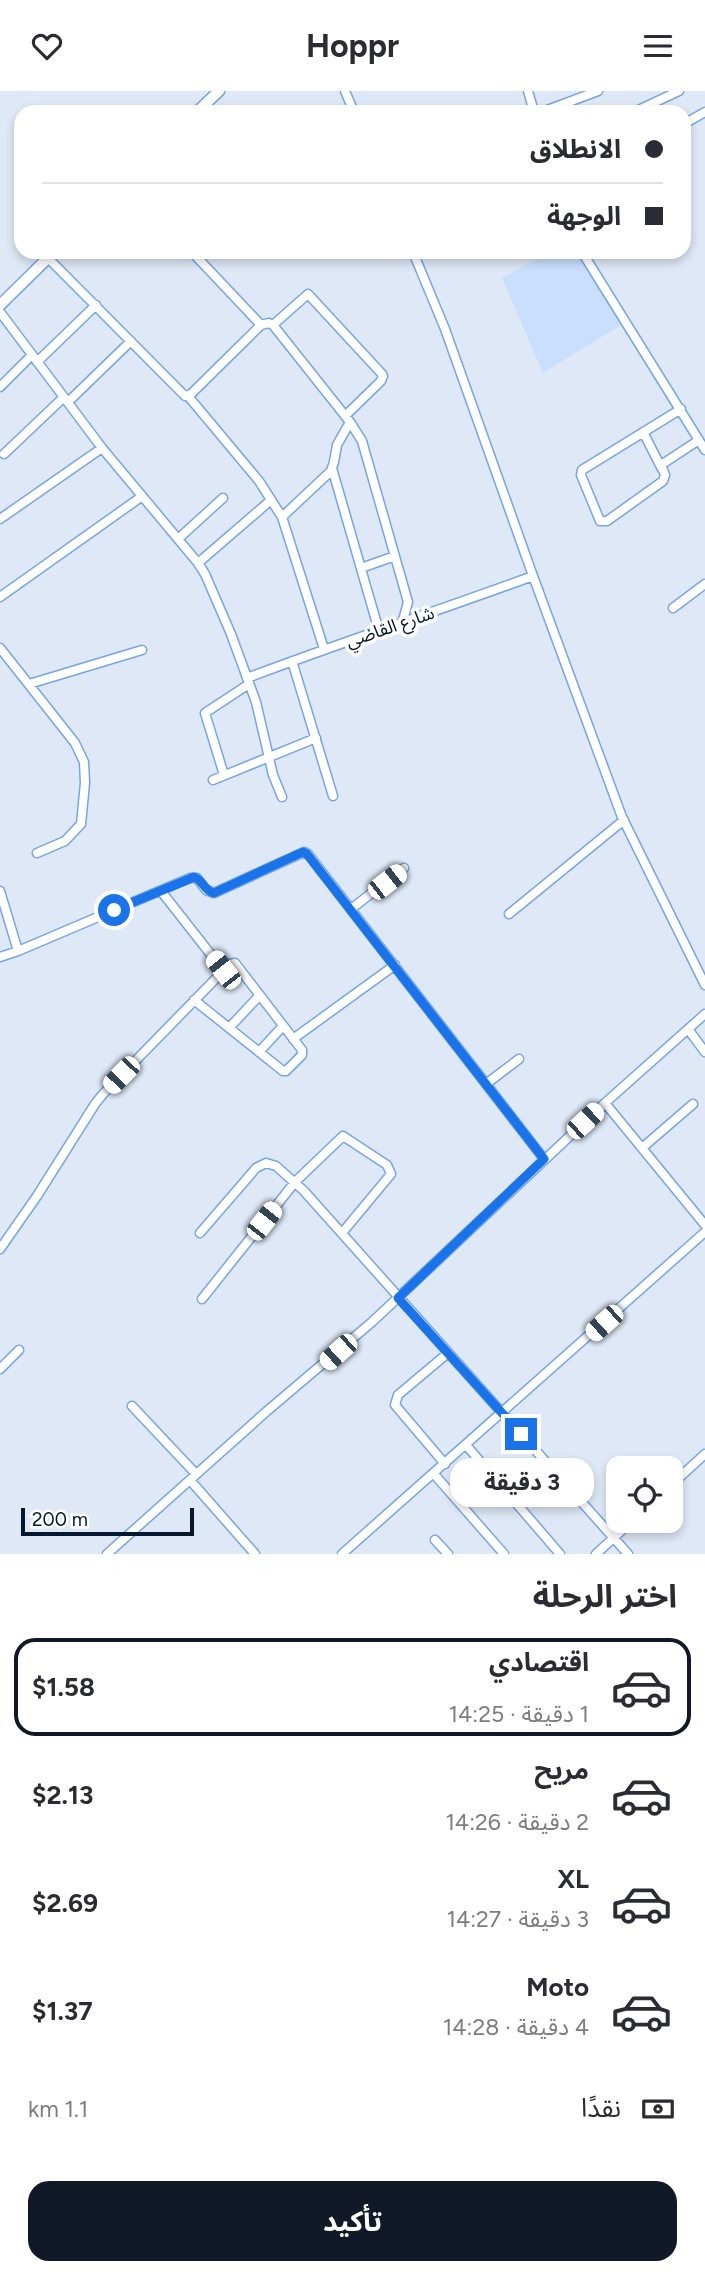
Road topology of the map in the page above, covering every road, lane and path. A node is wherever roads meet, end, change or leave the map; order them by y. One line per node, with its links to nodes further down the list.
1 (219, 91): 4 (main road)
2 (598, 91): 5 (street)
3 (679, 91): 6 (street)
4 (204, 105)
5 (561, 105)
6 (649, 105)
7 (47, 259): 12 (main road)
8 (55, 259): 13 (street)
9 (199, 259): 15 (street)
10 (416, 259): 40 (street)
11 (586, 259): 22 (street)
12 (0, 305)
13 (96, 305): 17 (street); 18 (street)
14 (0, 312): 18 (street)
15 (261, 325): 16 (street); 20 (street)
16 (273, 325): 23 (street); 23 (street)
17 (131, 341): 20 (street); 21 (street)
18 (35, 359): 19 (street); 21 (street)
19 (0, 387)
20 (188, 396): 32 (street)
21 (66, 400): 26 (street); 28 (street)
22 (681, 409): 24 (street); 25 (street)
23 (347, 419): 29 (street); 37 (street)
24 (643, 432): 35 (street); 35 (street)
25 (699, 440): 27 (street); 35 (street)
26 (102, 448): 30 (street); 34 (street)
27 (705, 450)
28 (4, 454)
29 (332, 468): 33 (street); 39 (street)
30 (141, 497): 36 (street); 42 (street)
31 (223, 498): 36 (street)
32 (271, 500): 33 (street); 38 (street)
33 (282, 517): 47 (street)
34 (0, 519)
35 (600, 521)
36 (178, 539): 38 (street)
37 (395, 556): 39 (street); 44 (street)
38 (198, 563): 50 (street)
39 (361, 568): 45 (street)
40 (533, 576): 44 (street, شارع القاضي); 58 (street)
41 (705, 584): 43 (street)
42 (0, 597)
43 (673, 608)
44 (401, 624): 45 (street, شارع القاضي)
45 (379, 631): 47 (street, شارع القاضي)
46 (0, 648): 51 (street)
47 (324, 649): 49 (street, شارع القاضي)
48 (142, 650): 51 (street)
49 (292, 661): 50 (street, شارع القاضي); 52 (street)
50 (248, 681): 53 (street); 54 (street, شارع القاضي)
51 (29, 684): 59 (street)
52 (316, 738): 53 (street); 56 (street)
53 (269, 758): 54 (street); 57 (street)
54 (224, 775): 55 (street)
55 (213, 779)
56 (333, 796)
57 (282, 797)
58 (624, 820): 64 (street); 69 (street)
59 (37, 853)
60 (404, 868): 63 (street)
61 (0, 891): 65 (street)
62 (160, 891): 63 (street); 65 (street); 68 (street)
63 (351, 909): 67 (street)
64 (509, 914)
65 (18, 951): 66 (street)
66 (0, 957)
67 (395, 965): 76 (street); 80 (street)
68 (223, 970): 70 (street); 71 (street)
69 (705, 985)
70 (259, 996): 73 (street); 74 (street)
71 (194, 1000): 74 (street); 90 (street)
72 (705, 1014): 75 (street)
73 (283, 1026): 76 (street); 77 (street)
74 (229, 1028): 77 (street)
75 (688, 1029): 78 (street); 81 (street)
76 (293, 1039): 77 (street)
77 (259, 1052)
78 (705, 1052)
79 (519, 1059): 80 (street)
80 (486, 1084): 84 (street)
81 (605, 1103): 83 (street); 84 (street)
82 (693, 1104): 83 (street)
83 (642, 1148): 86 (street)
84 (544, 1159): 91 (street)
85 (295, 1182): 88 (street); 89 (street); 89 (street); 92 (street)
86 (705, 1225)
87 (705, 1232): 97 (street)
88 (200, 1233)
89 (342, 1233): 91 (street)
90 (0, 1249)
91 (398, 1298): 94 (street); 103 (street)
92 (202, 1299)
93 (19, 1350): 95 (street)
94 (448, 1353): 97 (street); 100 (street)
95 (0, 1369)
96 (132, 1406): 103 (street)
97 (502, 1413): 98 (street); 105 (street)
98 (466, 1445): 100 (street); 112 (street)
99 (705, 1454): 102 (street)
100 (445, 1464): 101 (street)
101 (434, 1474): 109 (street); 111 (street)
102 (683, 1474)
103 (193, 1477): 107 (street); 108 (street)
104 (618, 1533): 105 (street)
105 (613, 1537): 113 (street); 114 (street)
106 (435, 1540): 110 (street)
107 (107, 1554)
108 (255, 1554)
109 (342, 1554)
110 (448, 1554)
111 (504, 1554)
112 (560, 1554)
113 (596, 1554)
114 (628, 1554)

